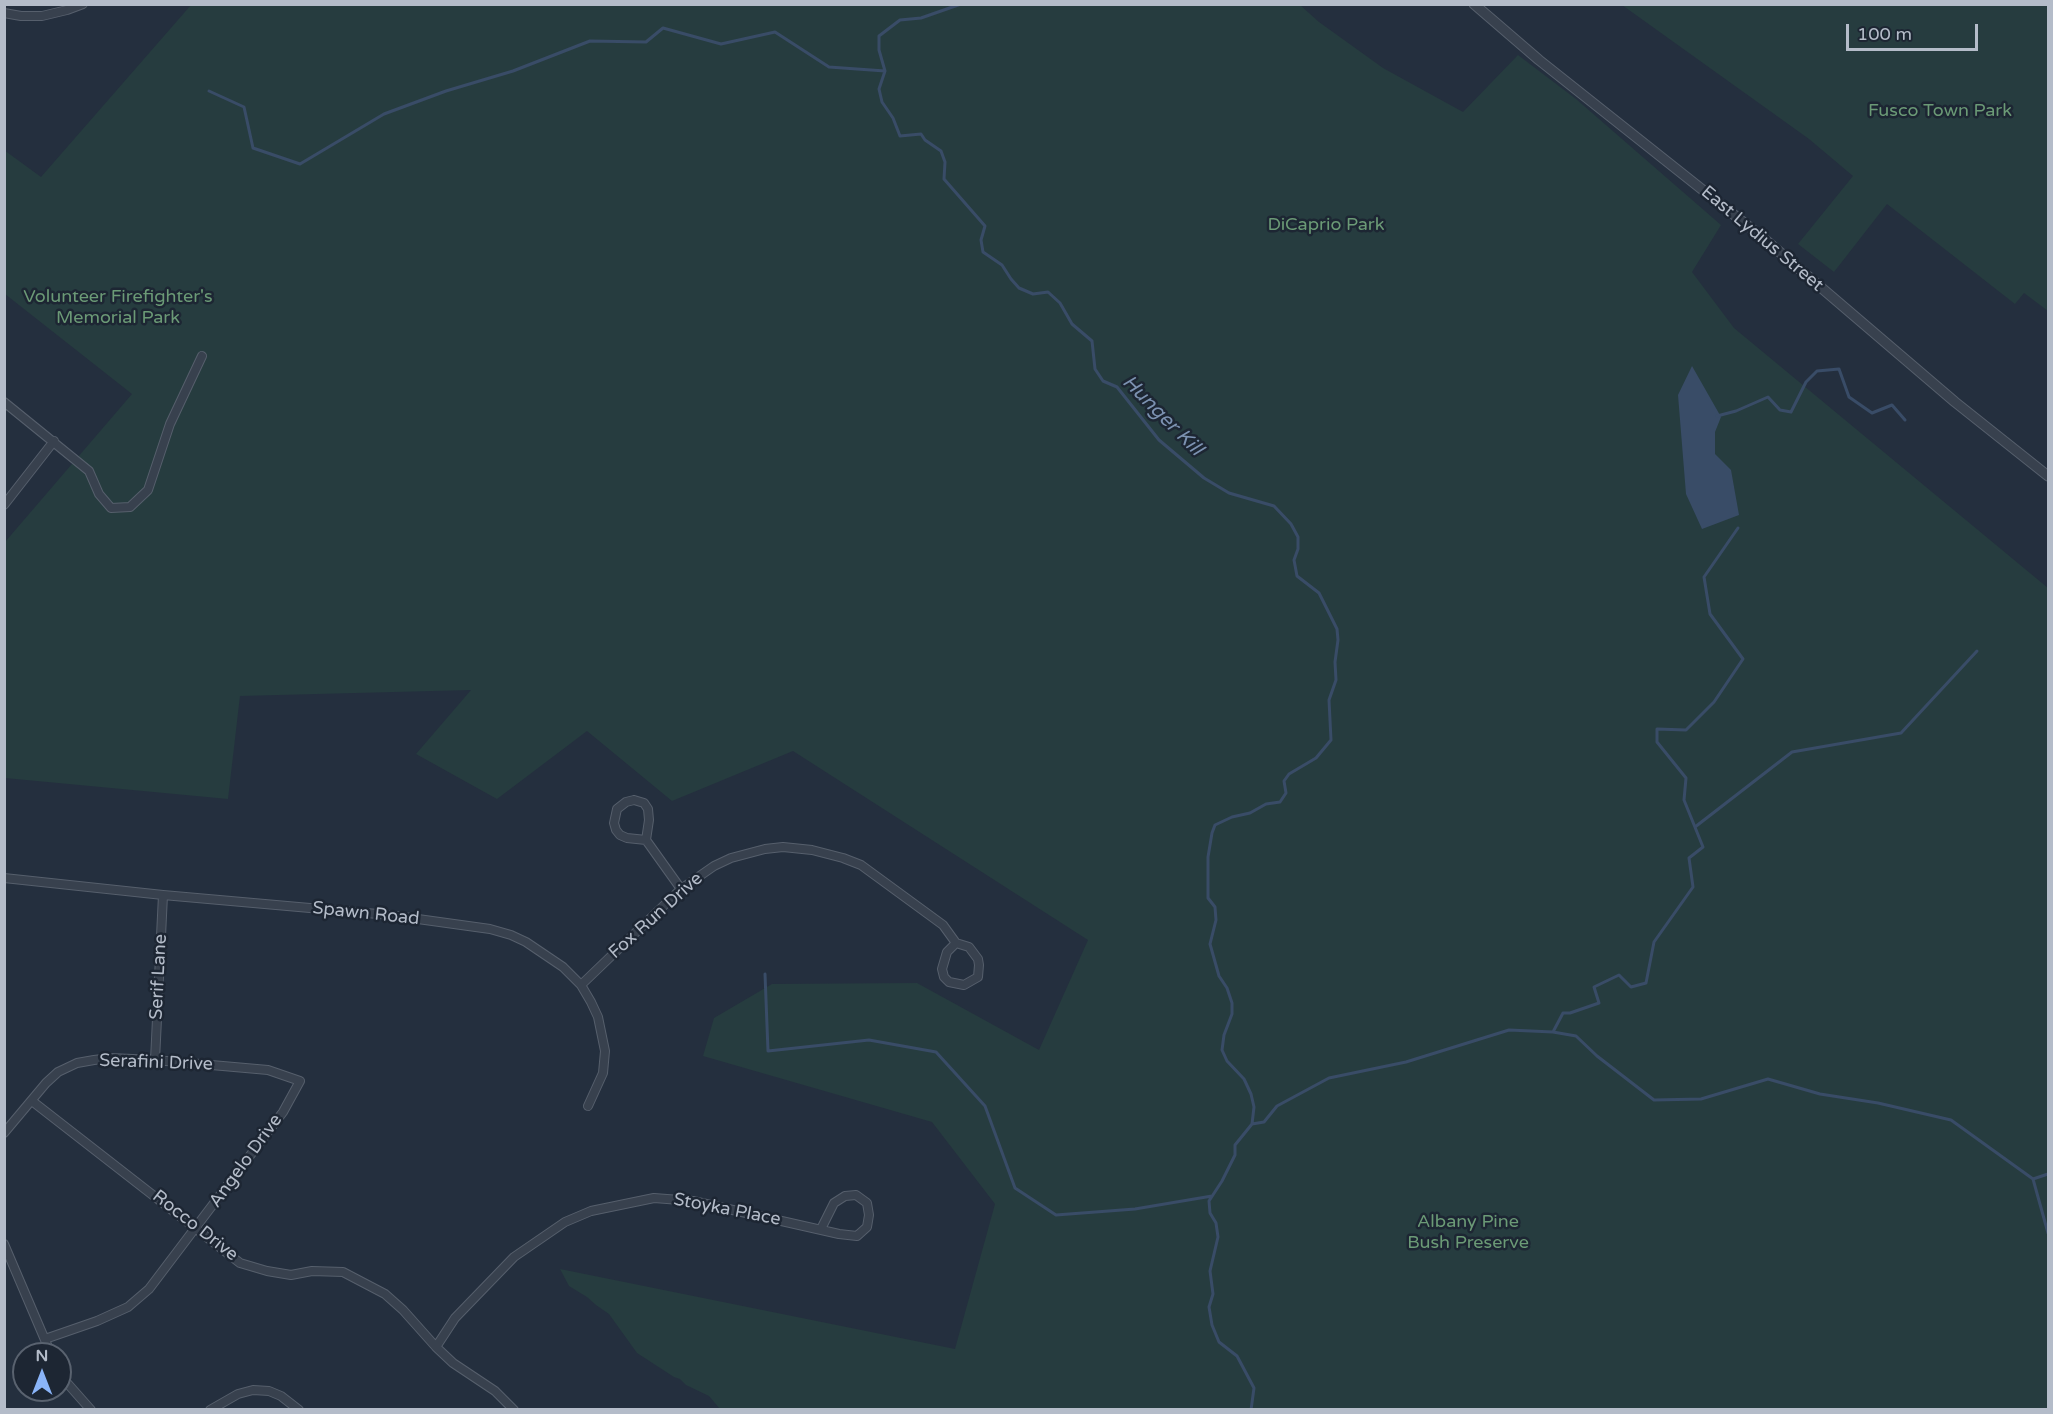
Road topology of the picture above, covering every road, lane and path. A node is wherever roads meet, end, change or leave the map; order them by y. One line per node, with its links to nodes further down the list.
1 (83, 4): 4 (street)
2 (1474, 4): 3 (street, East Lydius Street)
3 (1486, 9): 8 (street, East Lydius Street)
4 (4, 13)
5 (201, 356): 7 (street)
6 (4, 402): 7 (street)
7 (54, 441): 9 (street)
8 (2049, 477)
9 (4, 505)
10 (646, 840): 10 (street); 12 (street)
11 (4, 878): 13 (street, Spawn Road)
12 (681, 889): 14 (street, Fox Run Drive); 15 (street, Fox Run Drive)
13 (163, 895): 15 (street, Spawn Road); 16 (street, Serif Lane)
14 (956, 943): 14 (street, Fox Run Drive)
15 (581, 985): 19 (street, Spawn Road)
16 (155, 1060): 17 (street, Serafini Drive); 18 (street, Serafini Drive)
17 (300, 1081): 21 (street, Angelo Drive)
18 (32, 1101): 20 (street, Serafini Drive); 21 (street, Rocco Drive)
19 (588, 1106)
20 (4, 1133)
21 (197, 1228): 24 (street, Angelo Drive); 26 (street, Rocco Drive)
22 (821, 1229): 22 (street, Stoyka Place); 26 (street, Stoyka Place)
23 (4, 1244): 24 (street)
24 (45, 1339): 25 (street)
25 (46, 1342)
26 (435, 1347): 31 (street, Rocco Drive)
27 (72, 1388): 28 (street)
28 (92, 1410)
29 (210, 1410): 30 (street)
30 (299, 1410)
31 (514, 1410)

